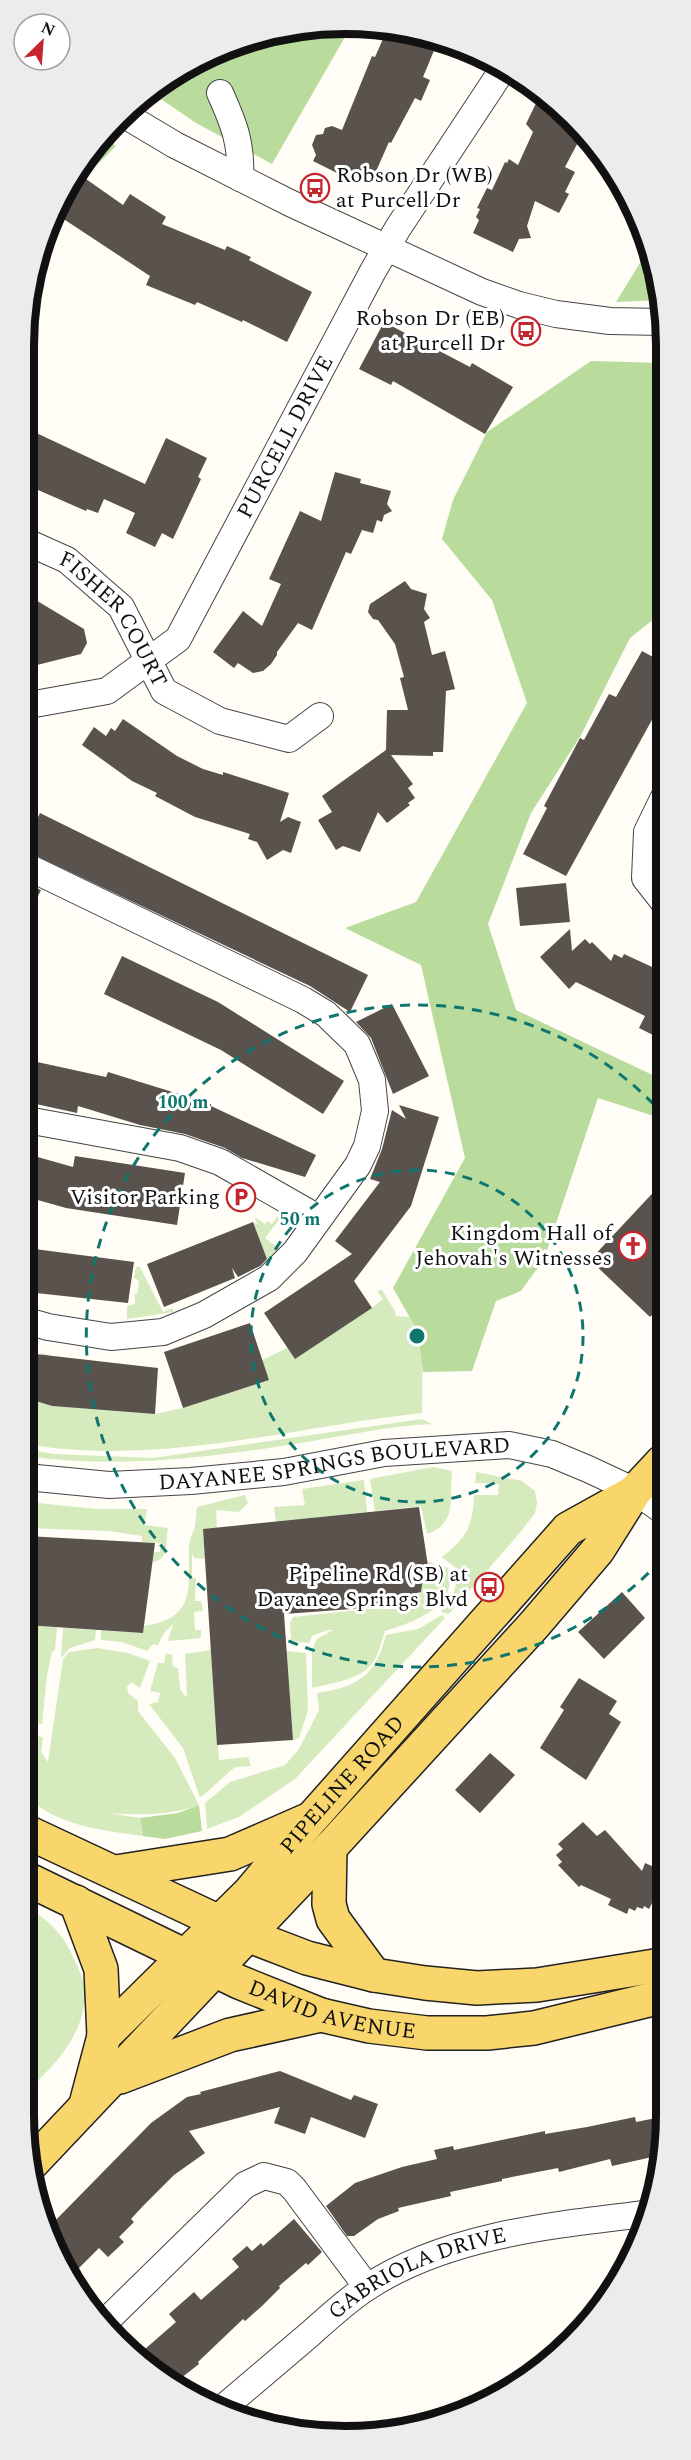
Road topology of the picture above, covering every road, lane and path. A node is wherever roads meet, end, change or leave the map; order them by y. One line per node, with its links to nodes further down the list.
1 (499, 75): 5 (street, PURCELL DRIVE)
2 (220, 93): 4 (street)
3 (132, 120): 4 (street)
4 (240, 178): 5 (street)
5 (387, 248): 6 (street); 8 (street, PURCELL DRIVE)
6 (656, 322)
7 (34, 545): 8 (street, FISHER COURT)
8 (149, 660): 9 (street, PURCELL DRIVE); 10 (street, FISHER COURT)
9 (34, 704)
10 (320, 716)
11 (656, 813): 13 (street)
12 (34, 870): 15 (street)
13 (656, 892)
14 (34, 1120): 15 (street)
15 (318, 1218): 16 (street)
16 (34, 1323)
17 (656, 1468): 19 (main road, PIPELINE ROAD)
18 (34, 1479): 19 (street, DAYANEE SPRINGS BOULEVARD)
19 (635, 1491): 20 (street, DAYANEE SPRINGS BOULEVARD); 21 (main road, PIPELINE ROAD); 23 (main road, PIPELINE ROAD)
20 (656, 1506)
21 (312, 1818): 24 (main road); 27 (main road, PIPELINE ROAD)
22 (34, 1835): 24 (main road, DAVID AVENUE)
23 (330, 1848): 27 (main road, PIPELINE ROAD); 31 (main road)
24 (116, 1872): 27 (main road, DAVID AVENUE)
25 (34, 1882): 26 (main road, DAVID AVENUE)
26 (76, 1902): 28 (main road, DAVID AVENUE); 34 (main road)
27 (233, 1929): 28 (main road, PIPELINE ROAD); 30 (main road, PIPELINE ROAD); 31 (main road, DAVID AVENUE)
28 (185, 1955): 30 (main road, DAVID AVENUE); 34 (main road, PIPELINE ROAD)
29 (656, 1966): 31 (main road, DAVID AVENUE)
30 (215, 1971): 33 (main road, DAVID AVENUE); 35 (main road, PIPELINE ROAD)
31 (374, 1975)
32 (656, 1998): 33 (main road, DAVID AVENUE)
33 (321, 2015): 35 (main road)
34 (104, 2036): 36 (main road, PIPELINE ROAD)
35 (112, 2079): 36 (main road, PIPELINE ROAD)
36 (86, 2105): 37 (main road, PIPELINE ROAD)
37 (37, 2157)
38 (640, 2215): 39 (street, GABRIOLA DRIVE)
39 (367, 2287): 40 (street); 41 (street, GABRIOLA DRIVE)
40 (110, 2317)
41 (230, 2403)

